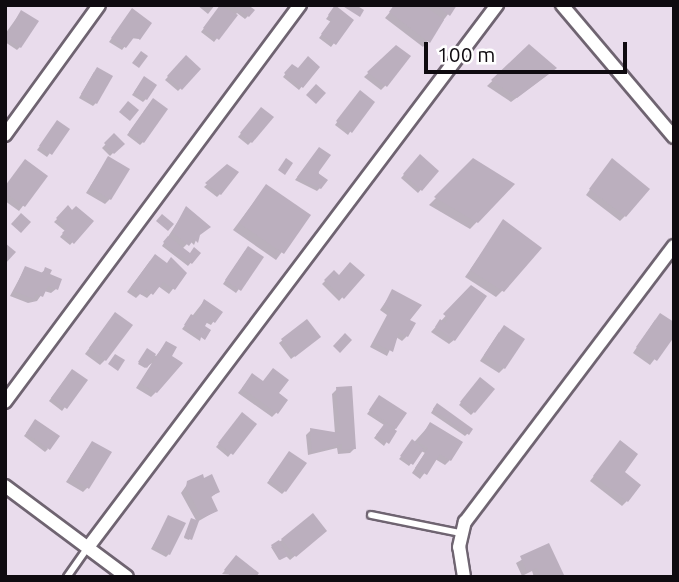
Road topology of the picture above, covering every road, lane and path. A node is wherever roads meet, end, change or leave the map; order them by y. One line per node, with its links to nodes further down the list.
1 (99, 5): 5 (street)
2 (300, 5): 8 (street)
3 (497, 5): 12 (street)
4 (562, 5): 6 (street)
5 (5, 135)
6 (674, 137)
7 (674, 246): 11 (street)
8 (5, 402)
9 (5, 486): 12 (street)
10 (371, 515): 11 (lane)
11 (460, 533): 15 (street)
12 (89, 546): 13 (lane); 14 (street)
13 (67, 577)
14 (127, 577)
15 (464, 577)

